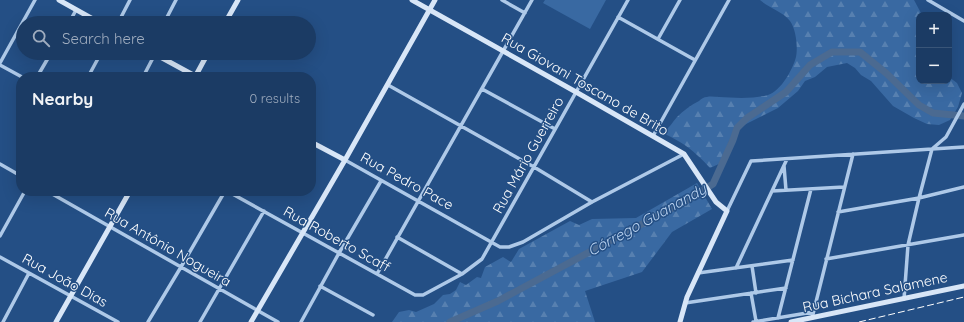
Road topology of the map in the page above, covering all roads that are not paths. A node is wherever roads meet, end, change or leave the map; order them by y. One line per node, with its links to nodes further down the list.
1 (36, 0): 17 (street)
2 (59, 0): 14 (main road)
3 (130, 0): 20 (street)
4 (176, 0): 21 (street)
5 (238, 0): 22 (main road)
6 (412, 0): 15 (main road, Rua Giovani Toscano de Brito)
7 (435, 0): 15 (main road)
8 (502, 0): 16 (street)
9 (532, 0): 16 (street)
10 (628, 0): 23 (street, Rua Mário Guerreiro)
11 (680, 0): 26 (street)
12 (729, 0): 33 (street)
13 (928, 0): 24 (street)
14 (76, 10): 18 (street); 19 (main road)
15 (430, 10): 27 (main road, Rua Giovani Toscano de Brito); 41 (main road)
16 (525, 13): 27 (street)
17 (27, 16)
18 (73, 16)
19 (87, 16)
20 (122, 16)
21 (168, 16)
22 (230, 16)
23 (618, 17): 26 (street); 43 (street, Rua Mário Guerreiro)
24 (964, 21)
25 (16, 36): 34 (street)
26 (658, 39): 33 (street)
27 (504, 51): 42 (street); 43 (main road, Rua Giovani Toscano de Brito)
28 (47, 60): 35 (street)
29 (97, 60): 36 (street)
30 (151, 60): 37 (street)
31 (165, 60): 38 (main road)
32 (204, 60): 39 (main road)
33 (695, 60): 47 (street)
34 (0, 64): 40 (street)
35 (40, 72)
36 (91, 72)
37 (145, 72)
38 (186, 72)
39 (198, 72)
40 (16, 73)
41 (388, 85): 45 (street); 54 (main road)
42 (482, 89): 45 (street); 46 (street)
43 (576, 92): 46 (street, Rua Mário Guerreiro); 47 (main road, Rua Giovani Toscano de Brito)
44 (964, 104): 50 (street)
45 (461, 126): 57 (street); 71 (street)
46 (555, 129): 57 (street, Rua Mário Guerreiro)
47 (653, 136): 51 (main road, Rua Giovani Toscano de Brito)
48 (316, 145): 54 (main road, Rua Pedro Pace)
49 (964, 146): 50 (street)
50 (932, 149): 52 (street); 70 (street)
51 (684, 154): 72 (street, Rua Pedro Pace); 74 (main road, Rua Giovani Toscano de Brito)
52 (853, 154): 53 (street); 60 (street)
53 (787, 159): 56 (street); 74 (street)
54 (345, 160): 59 (street, Rua Pedro Pace); 77 (main road)
55 (0, 164): 58 (street)
56 (784, 165): 63 (street); 64 (street)
57 (534, 167): 72 (street); 81 (street, Rua Mário Guerreiro)
58 (16, 173)
59 (382, 181): 71 (street, Rua Pedro Pace); 83 (street)
60 (844, 188): 62 (street); 75 (street)
61 (964, 188): 70 (street)
62 (811, 189): 63 (street); 86 (street)
63 (786, 190): 64 (street)
64 (772, 191): 89 (street)
65 (22, 196): 79 (street)
66 (56, 196): 76 (street, Rua Antônio Nogueira)
67 (127, 196): 76 (main road)
68 (223, 196): 88 (street)
69 (236, 196): 73 (street, Rua Roberto Scaff)
70 (919, 198): 75 (street); 82 (street)
71 (418, 201): 80 (street); 81 (street, Rua Pedro Pace)
72 (592, 202): 81 (street, Rua Pedro Pace)
73 (264, 211): 77 (street, Rua Roberto Scaff); 97 (street)
74 (727, 211): 91 (main road)
75 (838, 212): 85 (street)
76 (110, 227): 88 (street, Rua Antônio Nogueira); 100 (main road)
77 (303, 233): 83 (street, Rua Roberto Scaff); 103 (main road)
78 (964, 235): 82 (street)
79 (0, 236)
80 (398, 237): 92 (street); 93 (street)
81 (491, 242): 93 (street, Rua Mário Guerreiro)
82 (908, 245): 85 (street); 101 (street)
83 (339, 253): 92 (street, Rua Roberto Scaff); 94 (street)
84 (0, 257): 90 (street, Rua João Dias)
85 (826, 259): 105 (street)
86 (792, 260): 87 (street); 95 (street)
87 (752, 266): 89 (street); 98 (street)
88 (181, 268): 97 (street, Rua Antônio Nogueira); 110 (street)
89 (736, 268): 91 (street)
90 (29, 273): 100 (street, Rua João Dias); 107 (street)
91 (698, 273): 102 (main road)
92 (377, 274): 93 (street, Rua Roberto Scaff)
93 (462, 274)
94 (320, 286): 104 (street); 114 (street)
95 (786, 288): 98 (street); 106 (street)
96 (964, 288): 101 (main road, Rua Bichara Salamene)
97 (220, 289): 103 (street, Rua Antônio Nogueira); 111 (street)
98 (756, 292): 99 (street)
99 (751, 293): 102 (street); 117 (street)
100 (70, 296): 108 (main road); 109 (street, Rua João Dias)
101 (904, 299): 105 (main road, Rua Bichara Salamene)
102 (685, 303): 115 (main road)
103 (258, 311): 112 (main road); 113 (street, Rua Antônio Nogueira)
104 (372, 315)
105 (812, 315): 106 (street); 118 (main road, Rua Bichara Salamene)
106 (778, 318): 117 (street)
107 (4, 322)
108 (56, 322)
109 (118, 322)
110 (148, 322)
111 (200, 322)
112 (251, 322)
113 (278, 322)
114 (300, 322)
115 (680, 322)
116 (753, 322): 117 (street)
117 (756, 322)
118 (791, 322)

